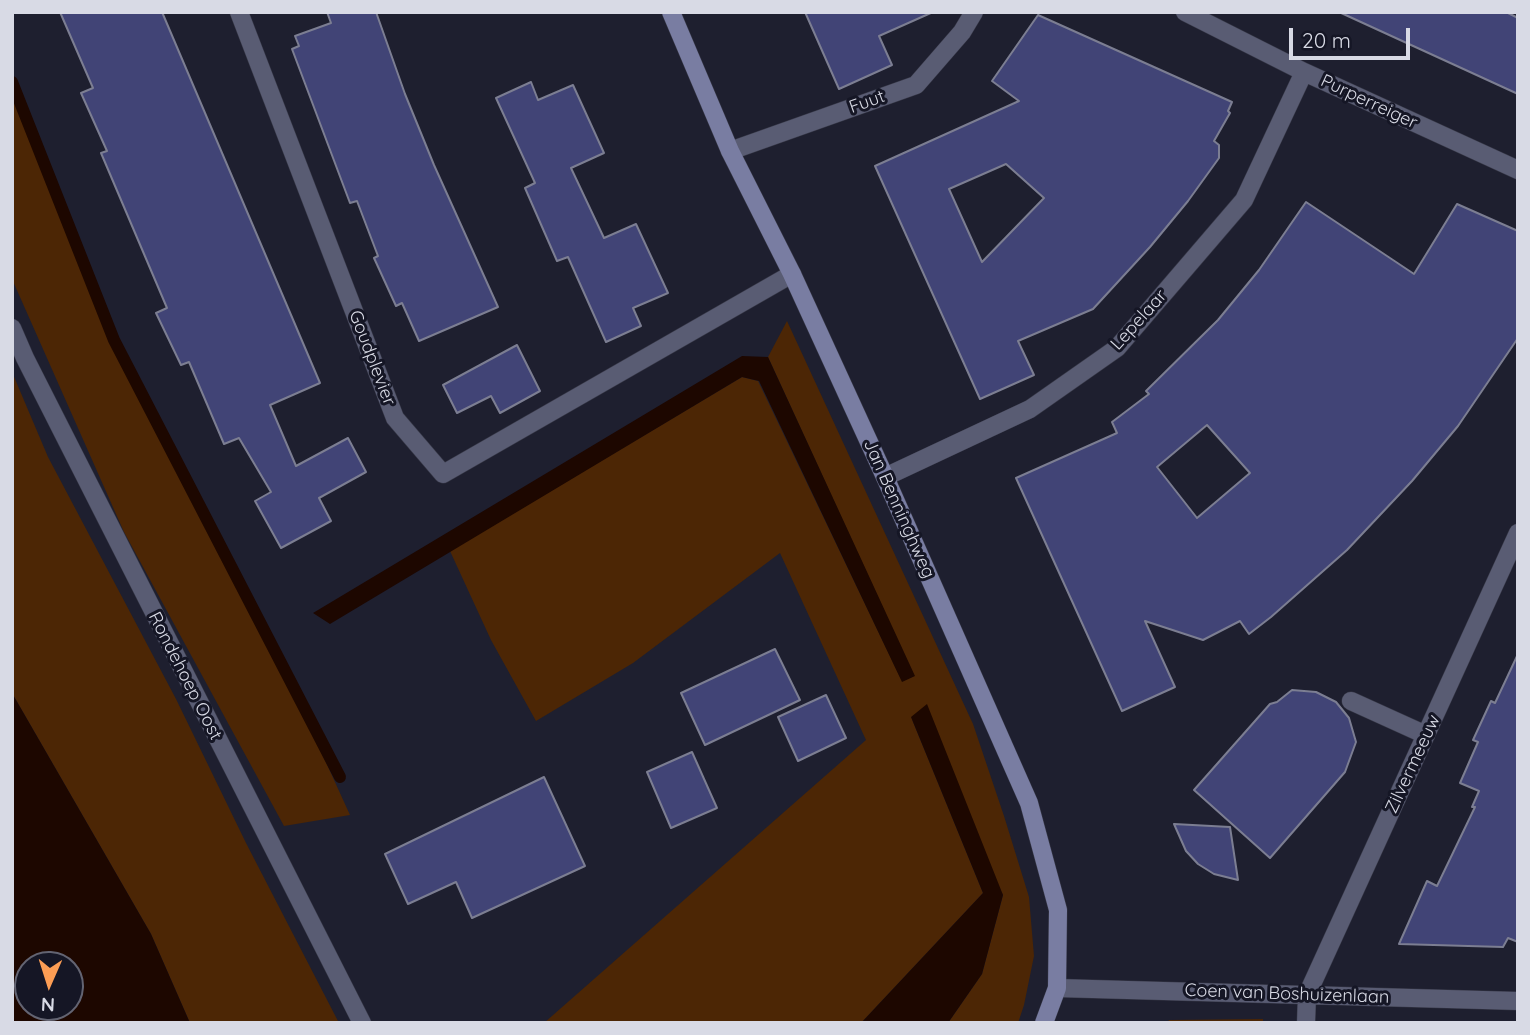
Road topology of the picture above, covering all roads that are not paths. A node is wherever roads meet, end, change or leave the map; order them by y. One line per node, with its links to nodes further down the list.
1 (239, 12): 8 (street, Goudplevier)
2 (671, 12): 6 (street, Jan Benninghweg)
3 (974, 12): 6 (street, Fuut)
4 (1185, 12): 5 (street, Purperreiger)
5 (1304, 72): 7 (street, Purperreiger); 10 (street, Lepelaar)
6 (730, 151): 8 (street, Jan Benninghweg)
7 (1518, 170)
8 (792, 274): 10 (street, Jan Benninghweg)
9 (12, 328): 17 (street, Rondehoep Oost)
10 (885, 477): 14 (street, Jan Benninghweg)
11 (1518, 533): 13 (street, Zilvermeeuw)
12 (1351, 701): 13 (street)
13 (1426, 734): 15 (street, Zilvermeeuw)
14 (1057, 988): 15 (street, Coen van Boshuizenlaan); 18 (street, Jan Benninghweg)
15 (1307, 995): 16 (street, Coen van Boshuizenlaan); 19 (street)
16 (1518, 1001)
17 (362, 1023)
18 (1044, 1023)
19 (1306, 1023)

